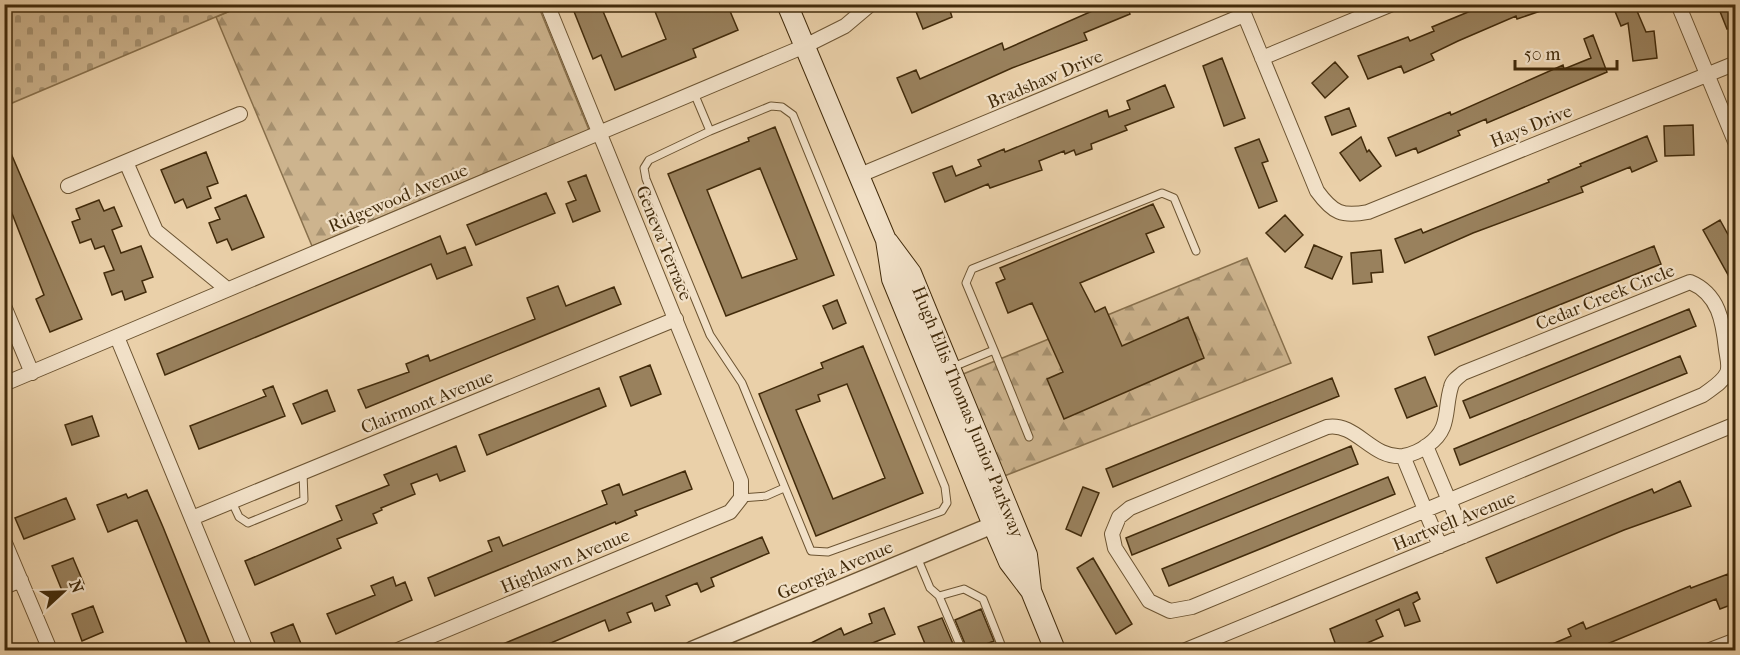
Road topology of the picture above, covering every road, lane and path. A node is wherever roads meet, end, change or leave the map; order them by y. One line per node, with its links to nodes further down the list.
1 (547, 4): 14 (street, Geneva Terrace)
2 (787, 4): 7 (main road, Hugh Ellis Thomas Junior Parkway)
3 (871, 4): 7 (street, Ridgewood Avenue)
4 (1392, 4): 8 (street)
5 (1678, 4): 10 (street)
6 (1242, 10): 8 (street); 17 (street, Bradshaw Drive)
7 (805, 46): 11 (street, Ridgewood Avenue); 17 (main road, Hugh Ellis Thomas Junior Parkway)
8 (1262, 58): 10 (street, Hays Drive)
9 (1736, 63): 10 (street, Hays Drive)
10 (1706, 74): 15 (street)
11 (694, 93): 13 (lane); 14 (street, Ridgewood Avenue)
12 (240, 114): 16 (street)
13 (710, 132): 34 (lane); 34 (lane)
14 (599, 133): 21 (street, Ridgewood Avenue); 23 (street, Geneva Terrace)
15 (1736, 144)
16 (126, 162): 18 (street); 21 (street)
17 (860, 175): 19 (main road, Hugh Ellis Thomas Junior Parkway)
18 (68, 186)
19 (886, 240): 26 (main road, Hugh Ellis Thomas Junior Parkway); 40 (main road, Hugh Ellis Thomas Junior Parkway)
20 (1196, 251): 25 (lane)
21 (227, 289): 24 (street, Ridgewood Avenue)
22 (4, 306): 27 (street)
23 (676, 319): 33 (street, Clairmont Avenue); 35 (street, Geneva Terrace)
24 (117, 337): 27 (street, Ridgewood Avenue); 39 (street)
25 (994, 350): 26 (lane); 30 (lane)
26 (950, 368): 47 (main road, Hugh Ellis Thomas Junior Parkway)
27 (32, 373): 28 (street, Ridgewood Avenue)
28 (4, 384)
29 (1736, 424): 41 (street, Hartwell Avenue)
30 (1029, 437)
31 (1426, 447): 32 (street, Cedar Creek Circle); 36 (street); 36 (street, Cedar Creek Circle)
32 (1403, 456): 38 (street); 38 (street, Cedar Creek Circle)
33 (303, 473): 37 (street, Clairmont Avenue); 37 (lane)
34 (784, 488): 35 (lane)
35 (741, 498): 52 (street, Highlawn Avenue)
36 (1448, 500): 38 (street, Cedar Creek Circle); 41 (street)
37 (232, 502): 39 (street, Clairmont Avenue)
38 (1425, 510): 43 (street)
39 (192, 519): 51 (street)
40 (993, 525): 44 (street, Georgia Avenue); 47 (main road, Hugh Ellis Thomas Junior Parkway)
41 (1464, 536): 43 (street, Hartwell Avenue)
42 (5, 543): 45 (street)
43 (1440, 546): 57 (street, Hartwell Avenue)
44 (917, 557): 48 (lane); 53 (street, Georgia Avenue)
45 (21, 580): 46 (street); 50 (street)
46 (4, 587)
47 (1031, 591): 56 (main road, Hugh Ellis Thomas Junior Parkway)
48 (939, 596): 54 (lane); 55 (lane)
49 (1736, 640): 58 (street)
50 (50, 651)
51 (246, 651)
52 (398, 651)
53 (692, 651)
54 (962, 651)
55 (1000, 651)
56 (1055, 651)
57 (1186, 651)
58 (1710, 651)

